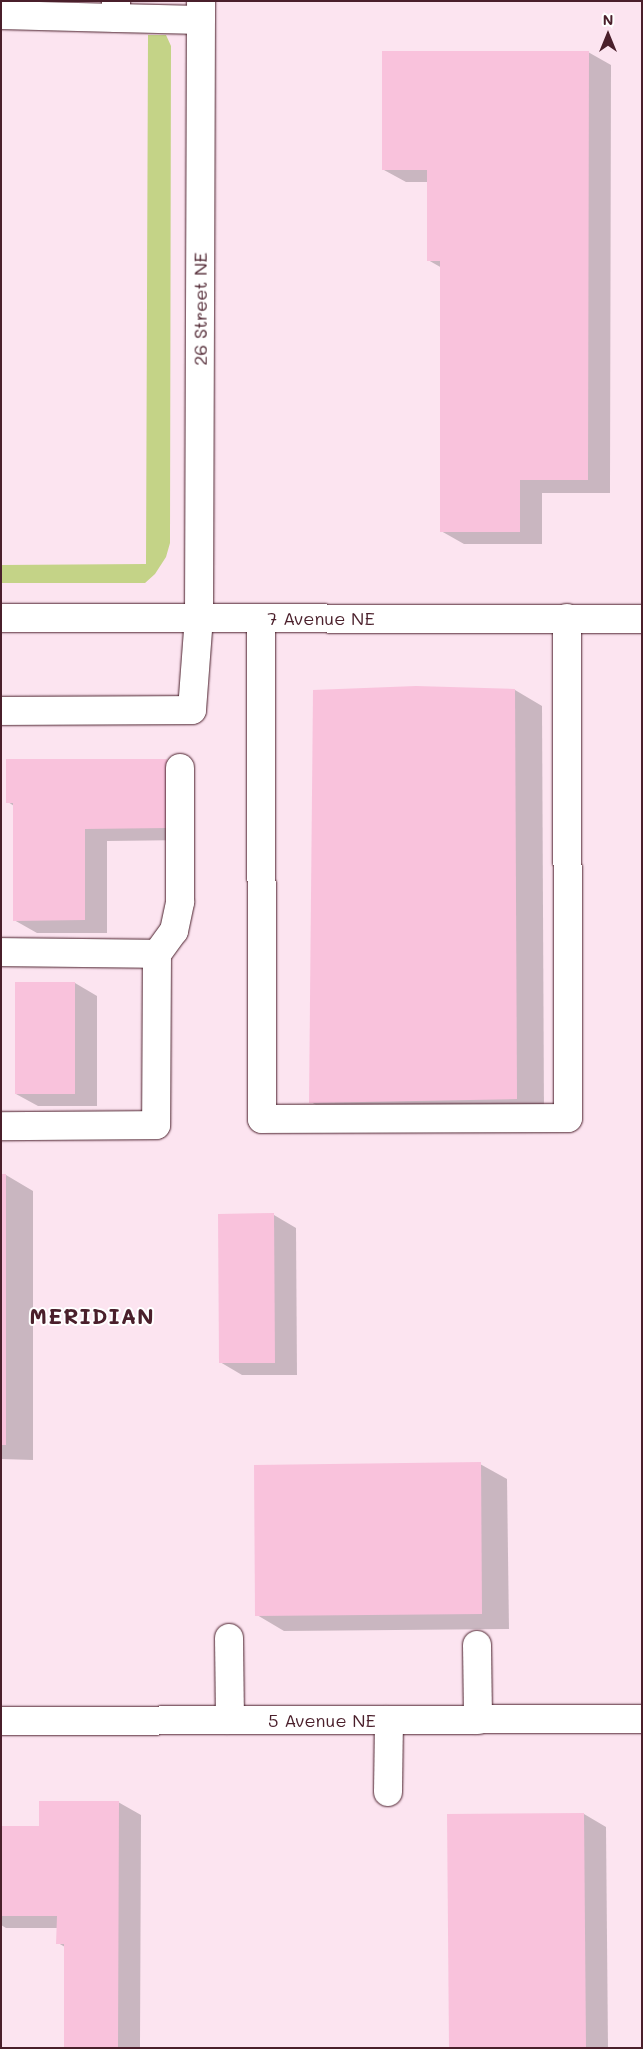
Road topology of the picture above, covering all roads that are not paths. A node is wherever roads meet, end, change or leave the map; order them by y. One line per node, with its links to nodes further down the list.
1 (116, 10): 2 (street); 3 (street)
2 (201, 10): 4 (street, 26 Street NE)
3 (1, 15)
4 (199, 617): 5 (street, 7 Avenue NE); 6 (street, 7 Avenue NE); 9 (street, 26 Street NE)
5 (1, 618)
6 (261, 618): 7 (street, 7 Avenue NE); 7 (street)
7 (567, 618): 8 (street, 7 Avenue NE)
8 (642, 619)
9 (1, 711)
10 (180, 768): 12 (street)
11 (1, 952): 12 (street)
12 (157, 954): 13 (street)
13 (1, 1126)
14 (229, 1638): 17 (street)
15 (477, 1645): 19 (street)
16 (642, 1719): 19 (street, 5 Avenue NE)
17 (230, 1720): 18 (street, 5 Avenue NE); 20 (street, 5 Avenue NE)
18 (388, 1720): 19 (street, 5 Avenue NE); 21 (street)
19 (478, 1720)
20 (1, 1721)
21 (388, 1792)

